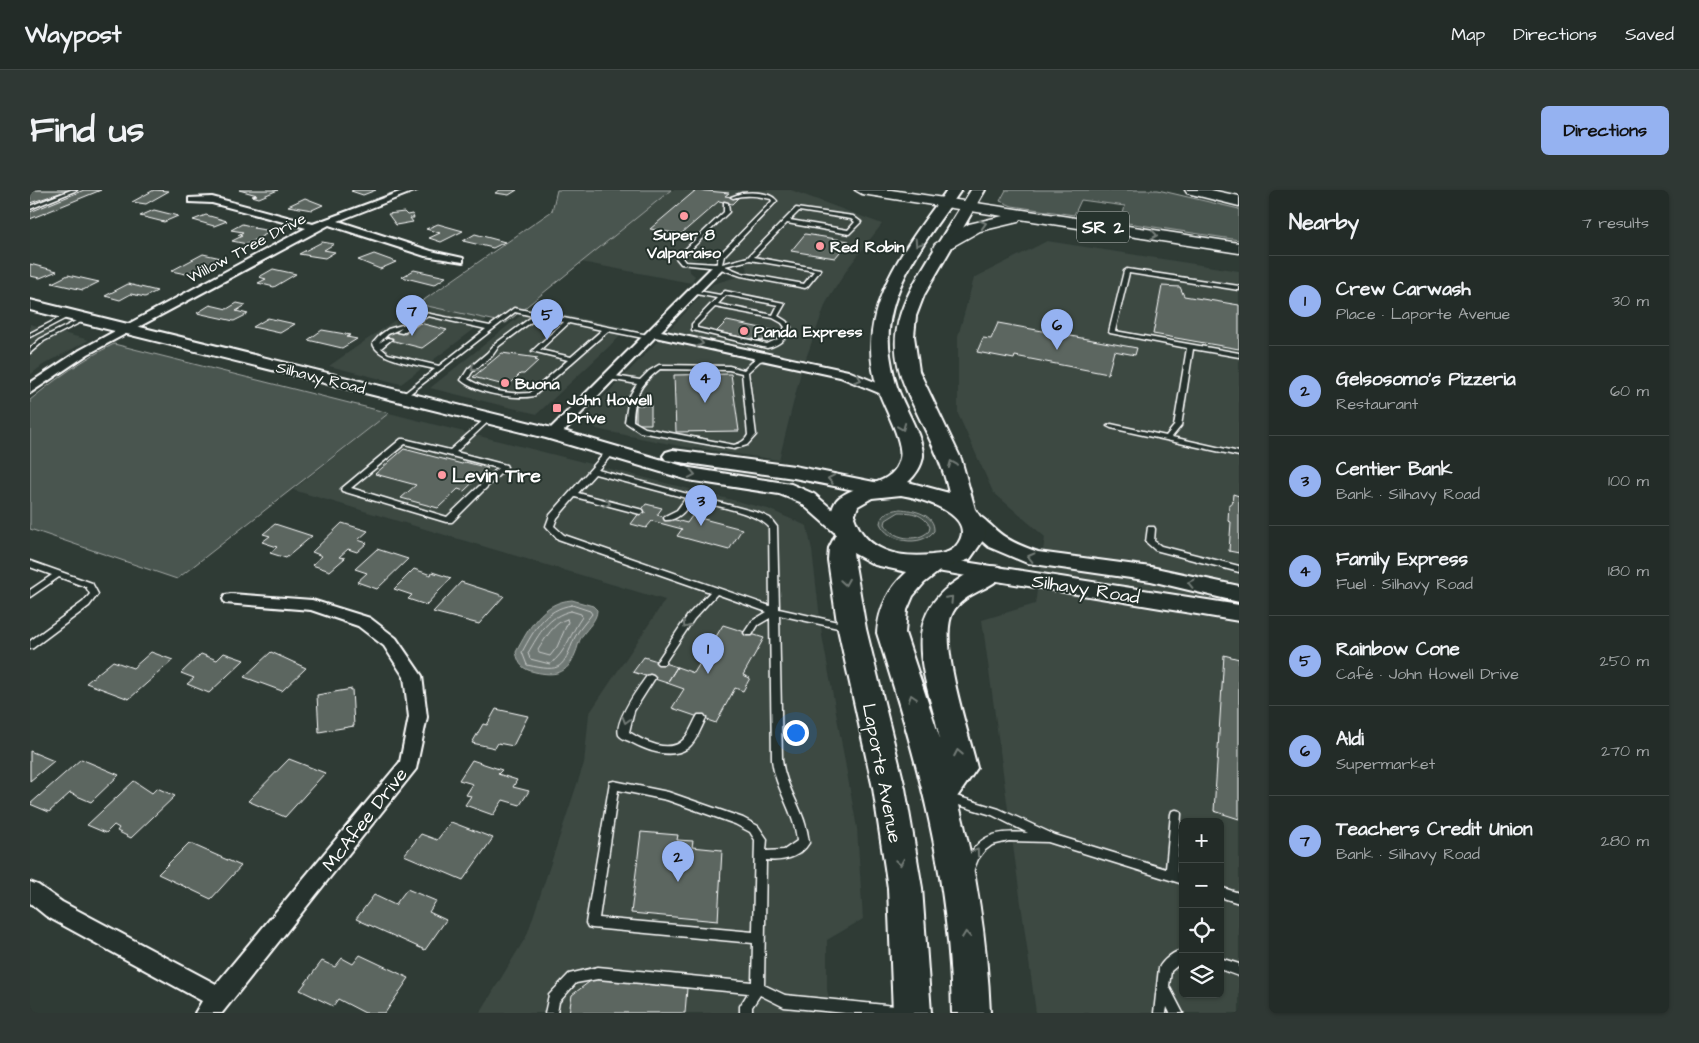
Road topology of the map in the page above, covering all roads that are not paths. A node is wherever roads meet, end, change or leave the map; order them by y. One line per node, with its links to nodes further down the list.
1 (76, 190): 12 (lane)
2 (413, 190): 13 (street, Willow Tree Drive)
3 (862, 190): 6 (highway)
4 (978, 190): 11 (main road)
5 (1192, 190): 9 (highway)
6 (949, 196): 11 (highway, SR 2); 52 (main road, one-way to 52)
7 (733, 197): 21 (lane)
8 (192, 200): 16 (street)
9 (1239, 201)
10 (726, 203): 21 (lane)
11 (968, 206): 15 (highway, SR 2); 17 (main road)
12 (30, 208)
13 (328, 221): 16 (street, Willow Tree Drive); 20 (street)
14 (786, 221): 14 (lane); 19 (lane)
15 (1062, 221): 17 (highway, one-way to 15); 18 (highway, SR 2, one-way to 18)
16 (314, 227): 34 (street, Willow Tree Drive)
17 (941, 248): 67 (main road, one-way to 17)
18 (1239, 248)
19 (750, 258): 21 (lane); 21 (lane)
20 (459, 260)
21 (718, 266): 23 (street)
22 (1239, 288): 40 (lane)
23 (693, 292): 24 (lane); 37 (street)
24 (722, 297): 26 (lane); 29 (lane)
25 (30, 305): 28 (street, Silhavy Road)
26 (713, 306): 29 (lane); 29 (lane)
27 (538, 315): 30 (lane); 32 (lane); 45 (lane, one-way to 45)
28 (77, 317): 34 (street, Silhavy Road); 36 (lane); 39 (lane)
29 (775, 317)
30 (568, 321): 33 (lane); 45 (lane)
31 (413, 324): 32 (lane); 35 (lane); 41 (lane)
32 (491, 328): 46 (lane)
33 (606, 328): 37 (lane); 45 (lane)
34 (125, 329): 51 (street, Willow Tree Drive); 53 (street, Silhavy Road)
35 (400, 332)
36 (31, 334): 39 (lane)
37 (650, 335): 44 (street, one-way to 44); 49 (street)
38 (390, 339): 41 (lane)
39 (42, 340): 42 (lane)
40 (1190, 347): 43 (lane); 57 (lane)
41 (377, 348): 46 (lane)
42 (30, 351)
43 (1239, 356)
44 (769, 357): 48 (lane); 52 (street, one-way to 52)
45 (573, 359)
46 (439, 368): 53 (lane)
47 (659, 368): 48 (lane); 50 (lane)
48 (745, 372): 61 (lane)
49 (609, 377): 50 (lane); 56 (street)
50 (639, 382): 61 (lane)
51 (30, 389)
52 (888, 392): 63 (main road, one-way to 63)
53 (402, 397): 54 (street, Silhavy Road)
54 (489, 418): 56 (street, Silhavy Road); 59 (lane)
55 (1111, 426): 57 (lane)
56 (553, 434): 58 (street, Silhavy Road)
57 (1168, 438): 60 (lane)
58 (612, 450): 61 (street, Silhavy Road); 62 (lane); 70 (street, Silhavy Road, one-way to 70)
59 (452, 453): 59 (lane)
60 (1239, 454)
61 (733, 455): 63 (street, Silhavy Road, one-way to 61)
62 (594, 471): 64 (lane); 65 (lane)
63 (883, 488): 67 (main road); 70 (main road)
64 (574, 494): 66 (lane, one-way to 66); 76 (lane)
65 (691, 497): 68 (lane); 80 (lane)
66 (640, 512)
67 (966, 515): 72 (main road); 78 (street, Silhavy Road, one-way to 67)
68 (668, 518)
69 (1150, 529): 73 (lane)
70 (844, 531): 72 (main road); 82 (main road, Laporte Avenue, one-way to 82)
71 (30, 564): 75 (lane)
72 (933, 564): 74 (street, Silhavy Road); 88 (main road, one-way to 72)
73 (1239, 568)
74 (990, 572): 81 (street, Silhavy Road); 88 (main road, one-way to 74)
75 (58, 574): 77 (lane); 84 (lane)
76 (715, 590): 80 (lane); 85 (lane, one-way to 85)
77 (30, 594)
78 (1239, 594)
79 (231, 599): 104 (street, McAfee Drive)
80 (774, 611): 82 (lane); 83 (lane); 91 (lane)
81 (1239, 613)
82 (852, 629): 108 (main road, Laporte Avenue, one-way to 108)
83 (749, 633)
84 (30, 646)
85 (661, 662)
86 (650, 678): 87 (lane, one-way to 87)
87 (701, 718)
88 (941, 795): 90 (lane); 96 (main road)
89 (1176, 814): 92 (lane)
90 (1052, 839): 92 (lane); 96 (lane, one-way to 90)
91 (761, 855): 98 (lane); 98 (lane)
92 (1171, 876): 93 (lane)
93 (1179, 878)
94 (30, 890): 104 (street)
95 (1224, 893): 97 (lane)
96 (962, 898): 109 (main road, one-way to 96)
97 (1239, 898)
98 (758, 938): 103 (lane)
99 (1179, 956): 102 (lane)
100 (1224, 964): 101 (lane)
101 (1239, 970)
102 (1163, 986): 110 (lane); 111 (lane)
103 (758, 988): 105 (lane); 106 (lane); 107 (lane)
104 (213, 1006)
105 (551, 1013)
106 (746, 1013)
107 (905, 1013)
108 (912, 1013)
109 (971, 1013)
110 (1160, 1013)
111 (1177, 1013)

